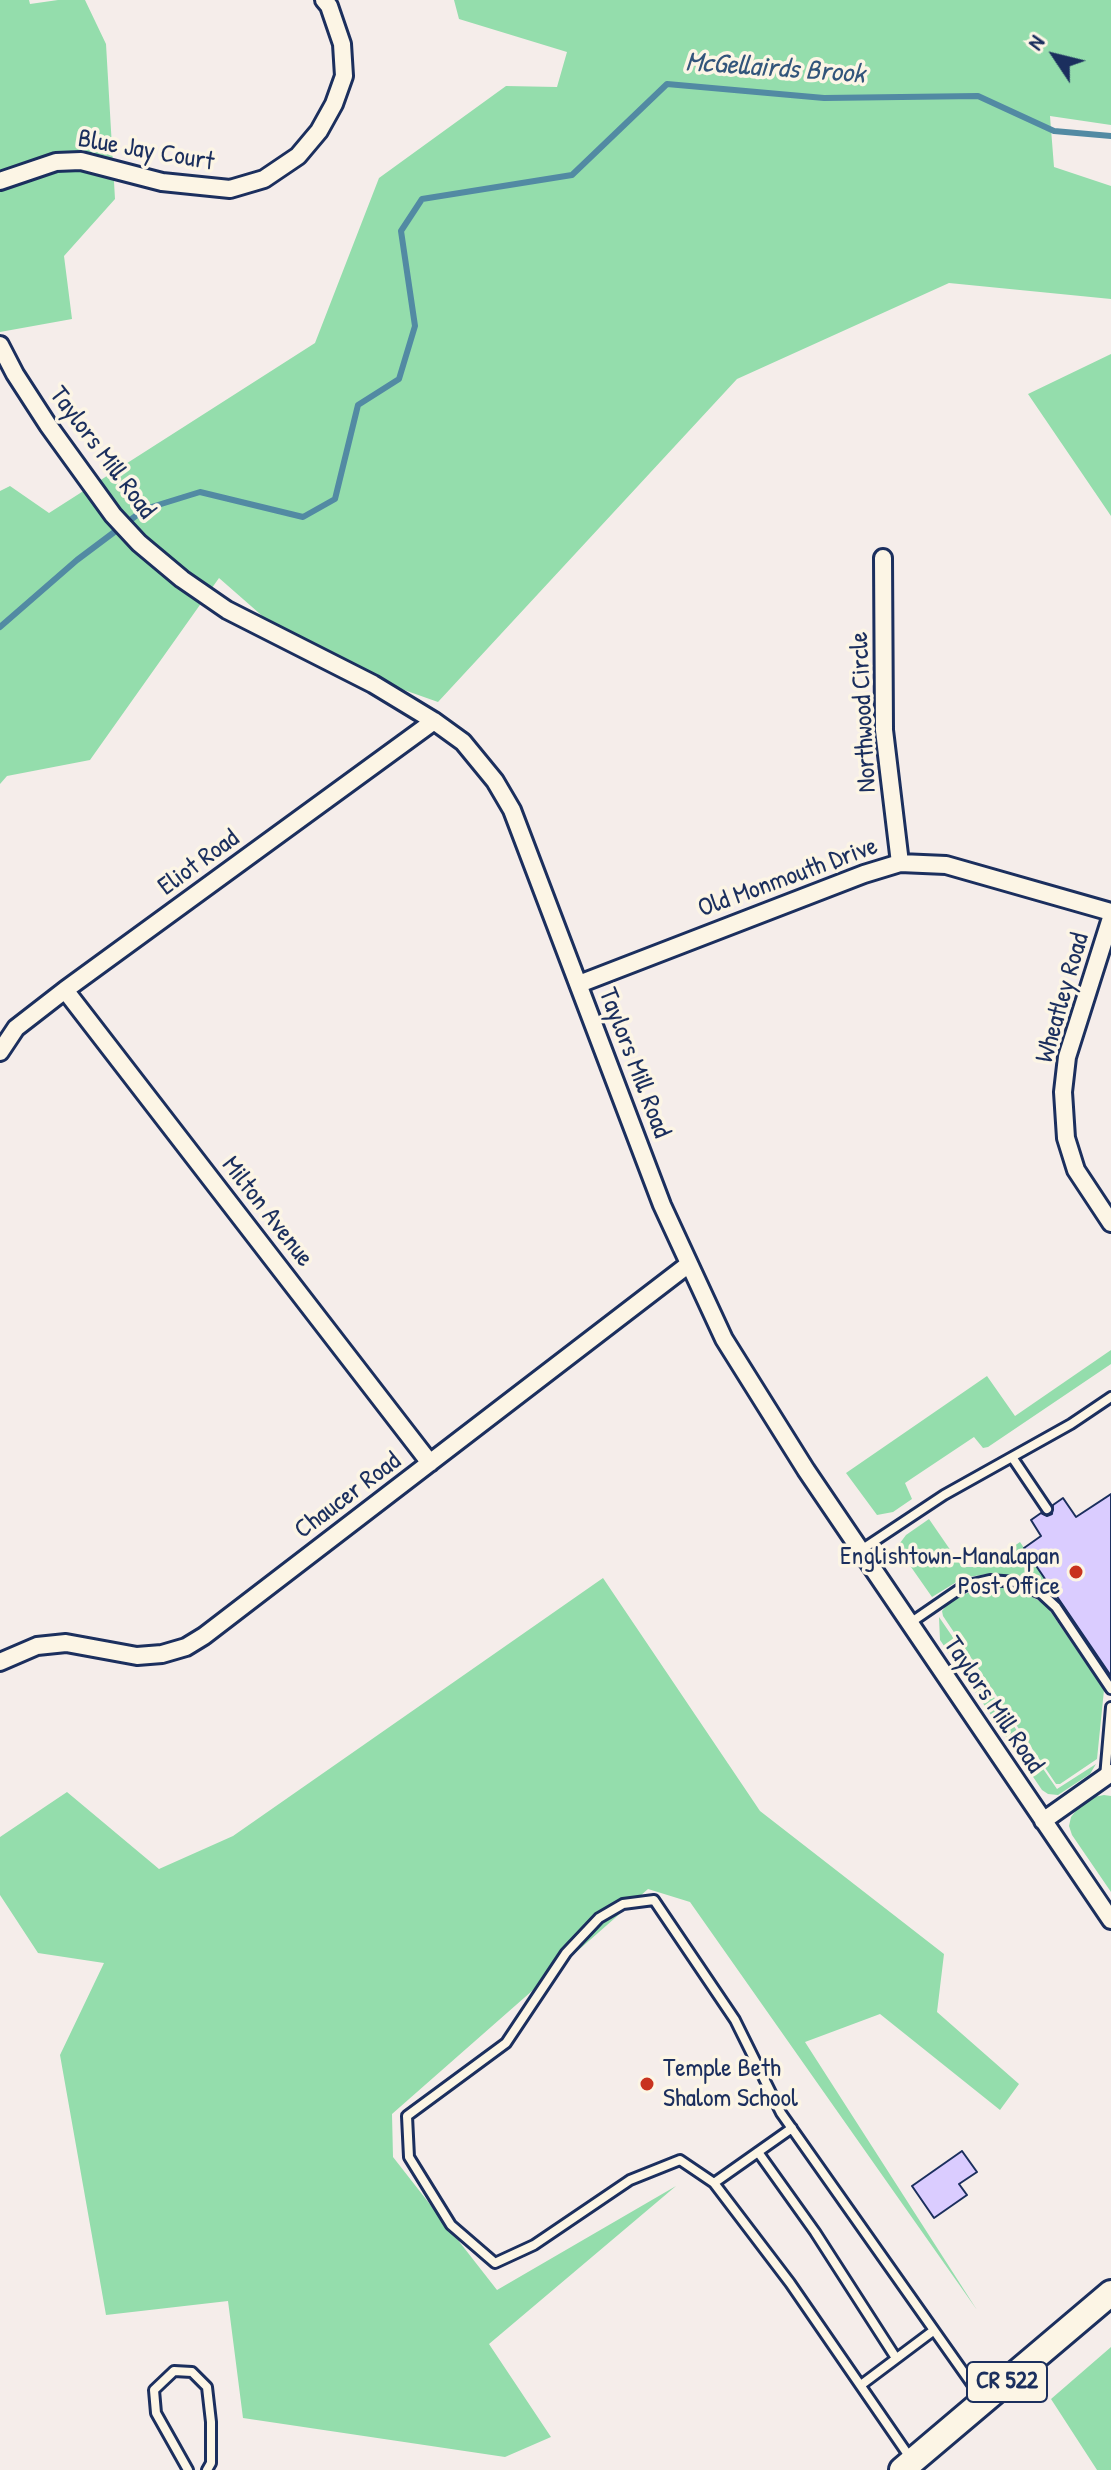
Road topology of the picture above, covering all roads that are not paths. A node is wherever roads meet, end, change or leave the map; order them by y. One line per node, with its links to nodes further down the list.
1 (324, 0): 2 (street, Blue Jay Court)
2 (0, 181)
3 (0, 345): 5 (street, Taylors Mill Road)
4 (883, 558): 6 (street, Northwood Circle)
5 (434, 721): 8 (street, Taylors Mill Road); 9 (street, Eliot Road)
6 (900, 863): 7 (street, Old Monmouth Drive); 8 (street, Old Monmouth Drive)
7 (1111, 915): 11 (street, Wheatley Road)
8 (579, 984): 12 (street, Taylors Mill Road)
9 (65, 990): 10 (street, Eliot Road); 15 (street, Milton Avenue)
10 (0, 1052)
11 (1111, 1223)
12 (689, 1264): 15 (street, Chaucer Road); 17 (street, Taylors Mill Road)
13 (1111, 1397): 14 (lane)
14 (1012, 1457): 16 (lane); 17 (lane)
15 (430, 1463): 19 (street, Chaucer Road)
16 (1047, 1509)
17 (860, 1550): 18 (street, Taylors Mill Road)
18 (909, 1623): 20 (lane); 24 (street, Taylors Mill Road)
19 (0, 1662)
20 (1111, 1689)
21 (1111, 1707): 22 (lane)
22 (1111, 1718): 23 (lane)
23 (1108, 1775): 24 (street)
24 (1043, 1821): 25 (street, Taylors Mill Road)
25 (1111, 1920)
26 (792, 2128): 27 (lane); 28 (lane); 30 (lane)
27 (758, 2152): 28 (lane); 31 (lane)
28 (714, 2183): 32 (lane)
29 (1111, 2293): 33 (main road, CR 522)
30 (933, 2331): 31 (lane); 33 (lane)
31 (896, 2358): 32 (lane)
32 (861, 2385): 34 (lane)
33 (984, 2401): 34 (main road, CR 522)
34 (912, 2467)
35 (188, 2470): 36 (lane)
36 (207, 2470)

